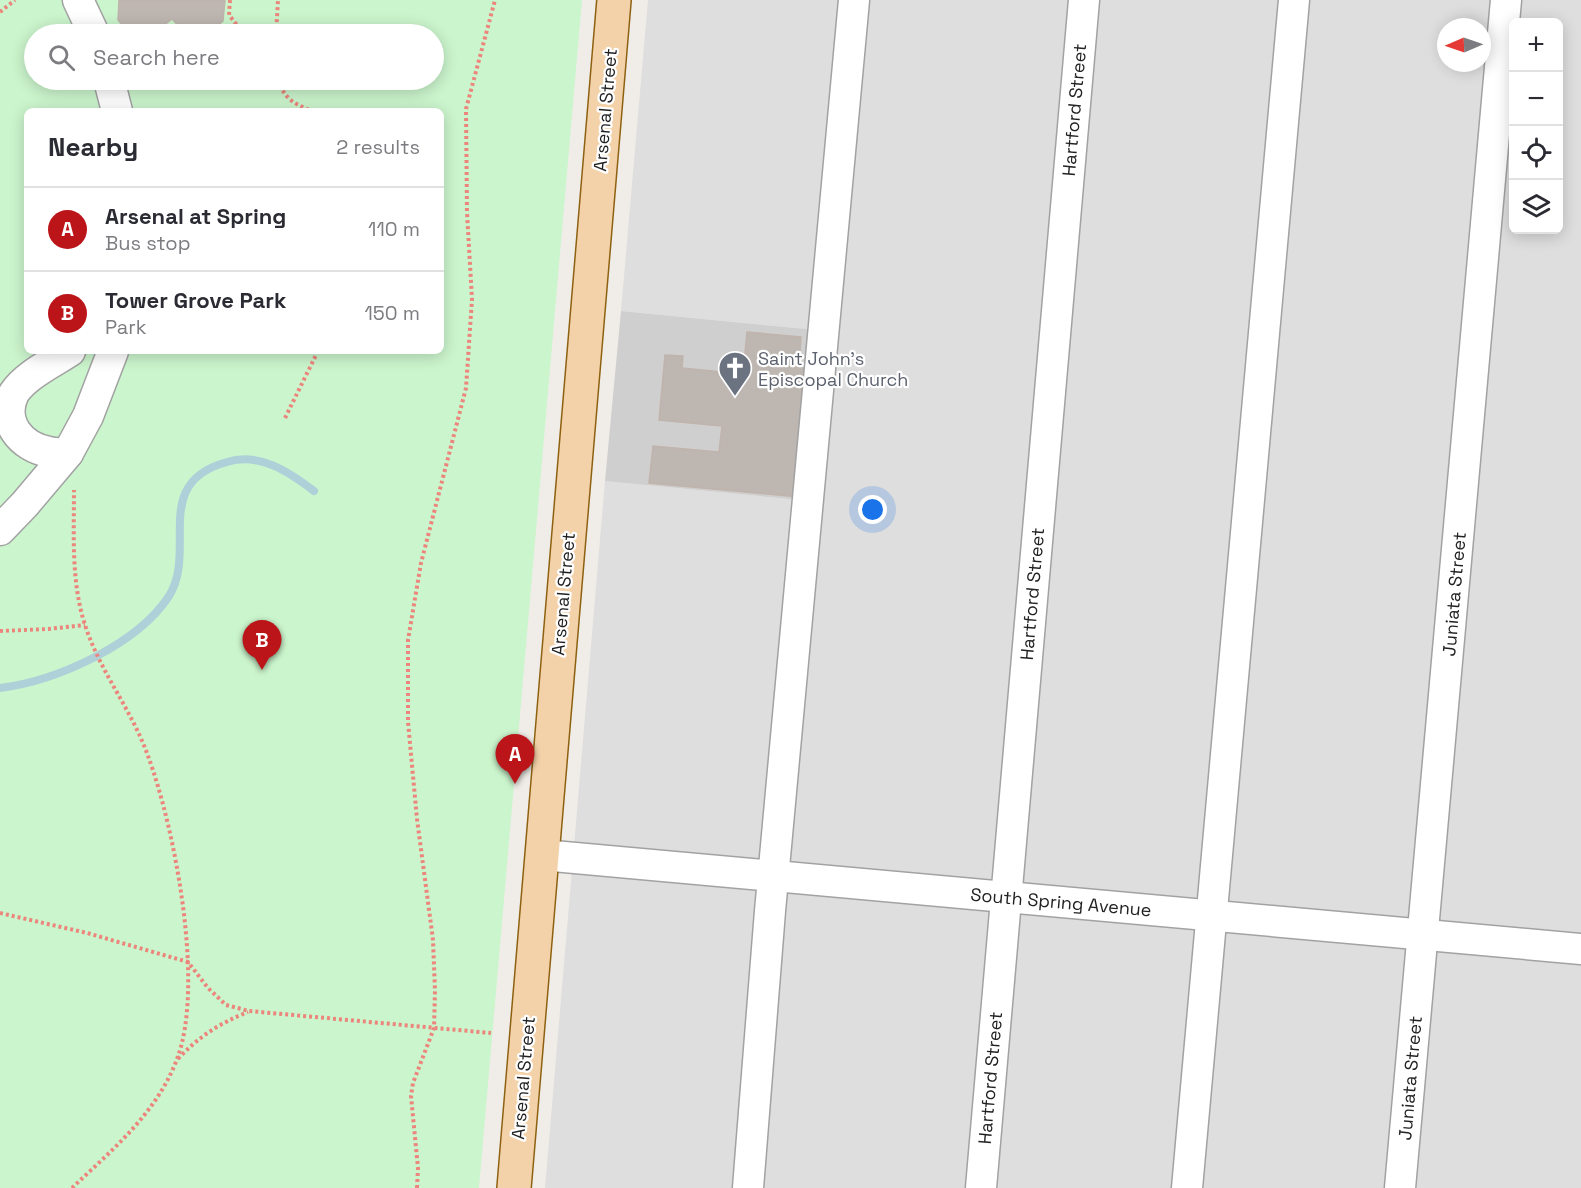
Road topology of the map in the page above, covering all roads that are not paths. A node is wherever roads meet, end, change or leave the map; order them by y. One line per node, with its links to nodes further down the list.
1 (78, 0): 7 (street)
2 (614, 0): 14 (main road, Arsenal Street)
3 (854, 0): 15 (street)
4 (1084, 0): 16 (street, Hartford Street)
5 (1293, 0): 17 (street)
6 (1506, 0): 18 (street, Juniata Street)
7 (89, 24)
8 (112, 90): 9 (street)
9 (116, 108)
10 (66, 354): 12 (street)
11 (112, 354): 12 (street)
12 (68, 453): 13 (street)
13 (0, 530)
14 (542, 855): 15 (street, South Spring Avenue); 20 (main road, Arsenal Street)
15 (774, 876): 16 (street, South Spring Avenue); 21 (street)
16 (1005, 897): 17 (street, South Spring Avenue); 22 (street, Hartford Street)
17 (1212, 916): 18 (street, South Spring Avenue); 23 (street)
18 (1423, 934): 19 (street, South Spring Avenue); 24 (street, Juniata Street)
19 (1581, 949)
20 (514, 1188)
21 (748, 1188)
22 (981, 1188)
23 (1188, 1188)
24 (1400, 1188)

